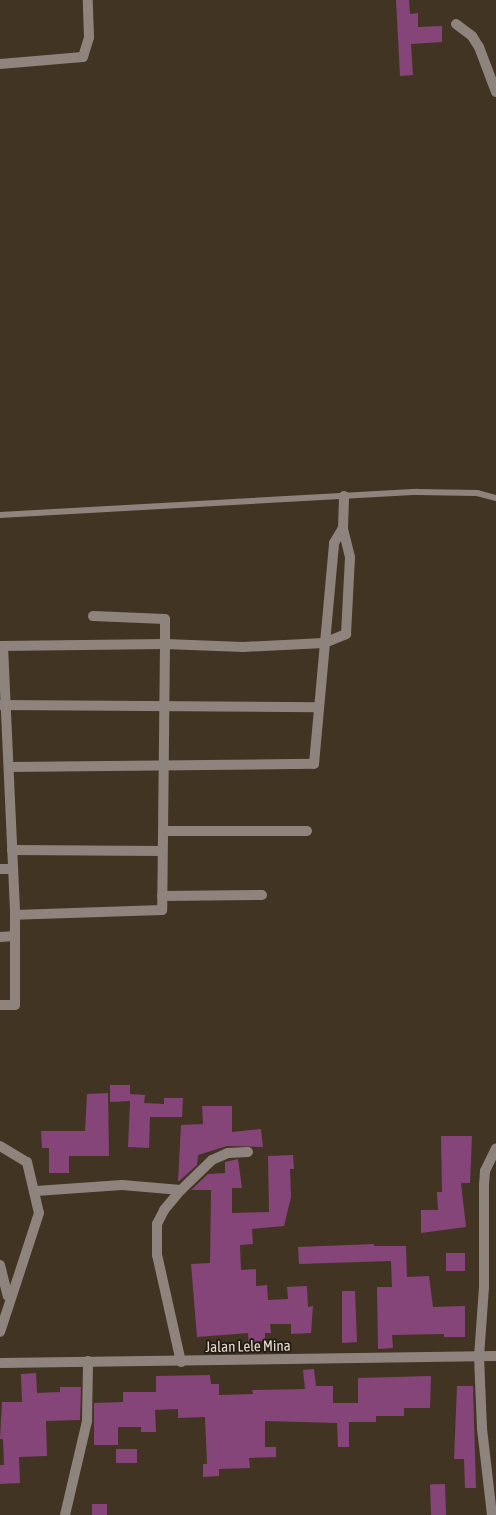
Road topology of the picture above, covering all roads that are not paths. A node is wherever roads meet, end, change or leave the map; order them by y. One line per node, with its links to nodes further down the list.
1 (88, 0): 3 (street)
2 (456, 24): 4 (street)
3 (0, 64)
4 (496, 92)
5 (344, 496): 6 (lane); 7 (lane); 8 (street)
6 (496, 498)
7 (0, 515)
8 (344, 528): 10 (street); 10 (street)
9 (93, 616): 11 (street)
10 (324, 643): 11 (street); 15 (street)
11 (165, 644): 12 (street); 14 (street)
12 (2, 646): 13 (street)
13 (3, 704): 14 (street); 16 (street)
14 (164, 707): 15 (street); 17 (street)
15 (319, 707): 17 (street)
16 (4, 768): 17 (street); 18 (street)
17 (164, 768): 21 (street)
18 (11, 829): 19 (street); 22 (street)
19 (0, 830)
20 (307, 831): 21 (street)
21 (163, 832): 23 (street)
22 (12, 850): 23 (street); 25 (street)
23 (162, 851): 27 (street)
24 (0, 869): 25 (street)
25 (13, 869): 28 (street)
26 (262, 895): 27 (street)
27 (162, 896): 28 (street)
28 (15, 915): 30 (street)
29 (0, 936): 30 (street)
30 (15, 936): 31 (street)
31 (0, 1005)
32 (0, 1146): 36 (street)
33 (496, 1148): 41 (street)
34 (248, 1152): 35 (street)
35 (181, 1190): 36 (street); 43 (street)
36 (36, 1191): 38 (street)
37 (0, 1265): 38 (street)
38 (9, 1297): 39 (street)
39 (0, 1332)
40 (496, 1356): 41 (street, Jalan Lele Mina)
41 (480, 1357): 43 (street, Jalan Lele Mina); 46 (street)
42 (88, 1360): 43 (street, Jalan Lele Mina); 44 (street, Jalan Lele Mina); 45 (street)
43 (181, 1362)
44 (0, 1363)
45 (65, 1515)
46 (492, 1515)

